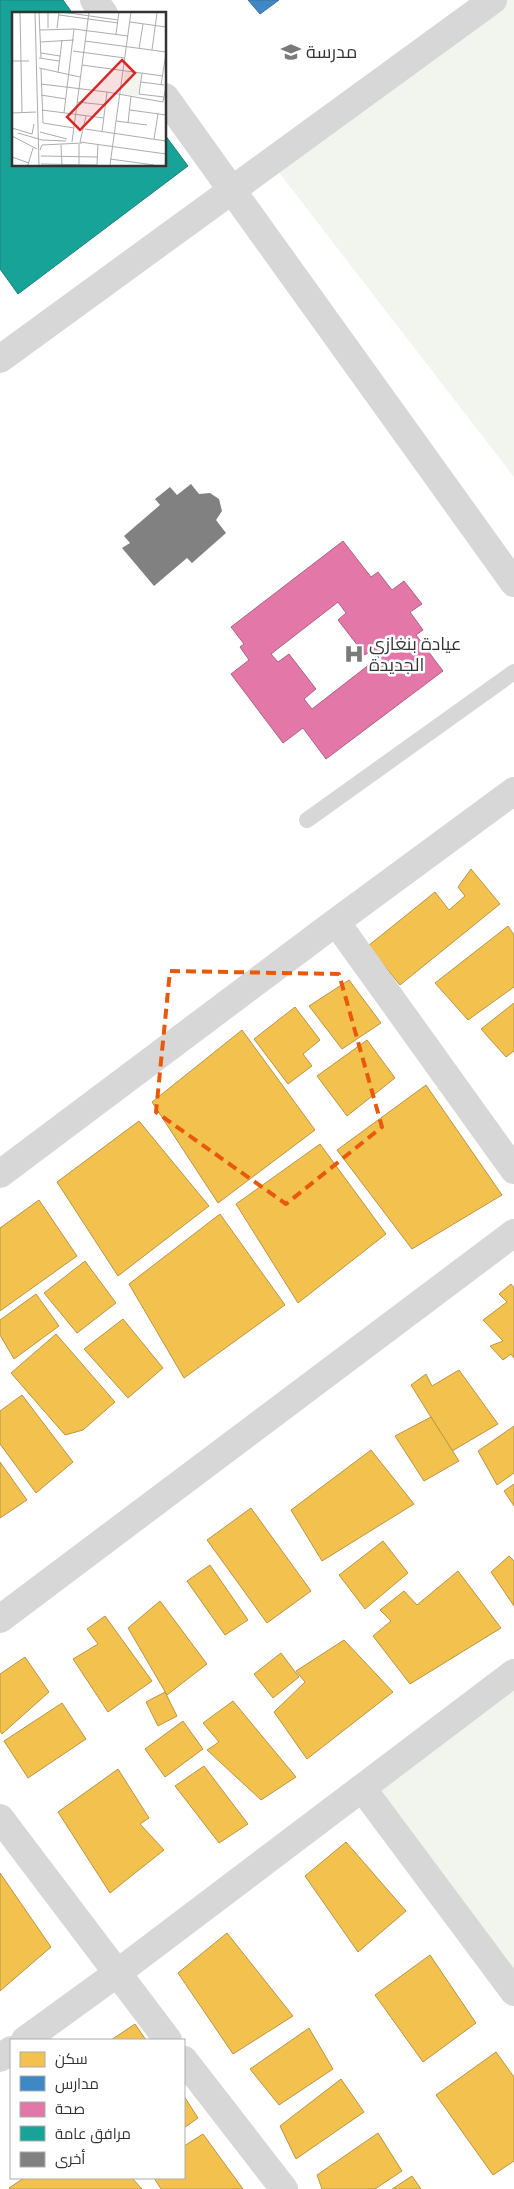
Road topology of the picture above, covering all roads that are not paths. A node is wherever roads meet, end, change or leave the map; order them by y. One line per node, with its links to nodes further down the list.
1 (94, 0): 3 (street)
2 (493, 0): 5 (street)
3 (103, 12)
4 (166, 98): 5 (street)
5 (233, 189): 6 (street); 7 (street)
6 (0, 359)
7 (514, 583)
8 (514, 672): 10 (lane)
9 (514, 790): 11 (street)
10 (307, 820)
11 (336, 922): 12 (street); 13 (street)
12 (514, 1170)
13 (0, 1174)
14 (514, 1233): 15 (street)
15 (0, 1619)
16 (514, 1673): 17 (street)
17 (362, 1788): 19 (street); 20 (street)
18 (0, 1818): 19 (street)
19 (116, 1974): 21 (street); 22 (street)
20 (514, 1992)
21 (26, 2039)
22 (167, 2039)
23 (185, 2061): 24 (street)
24 (284, 2189)

